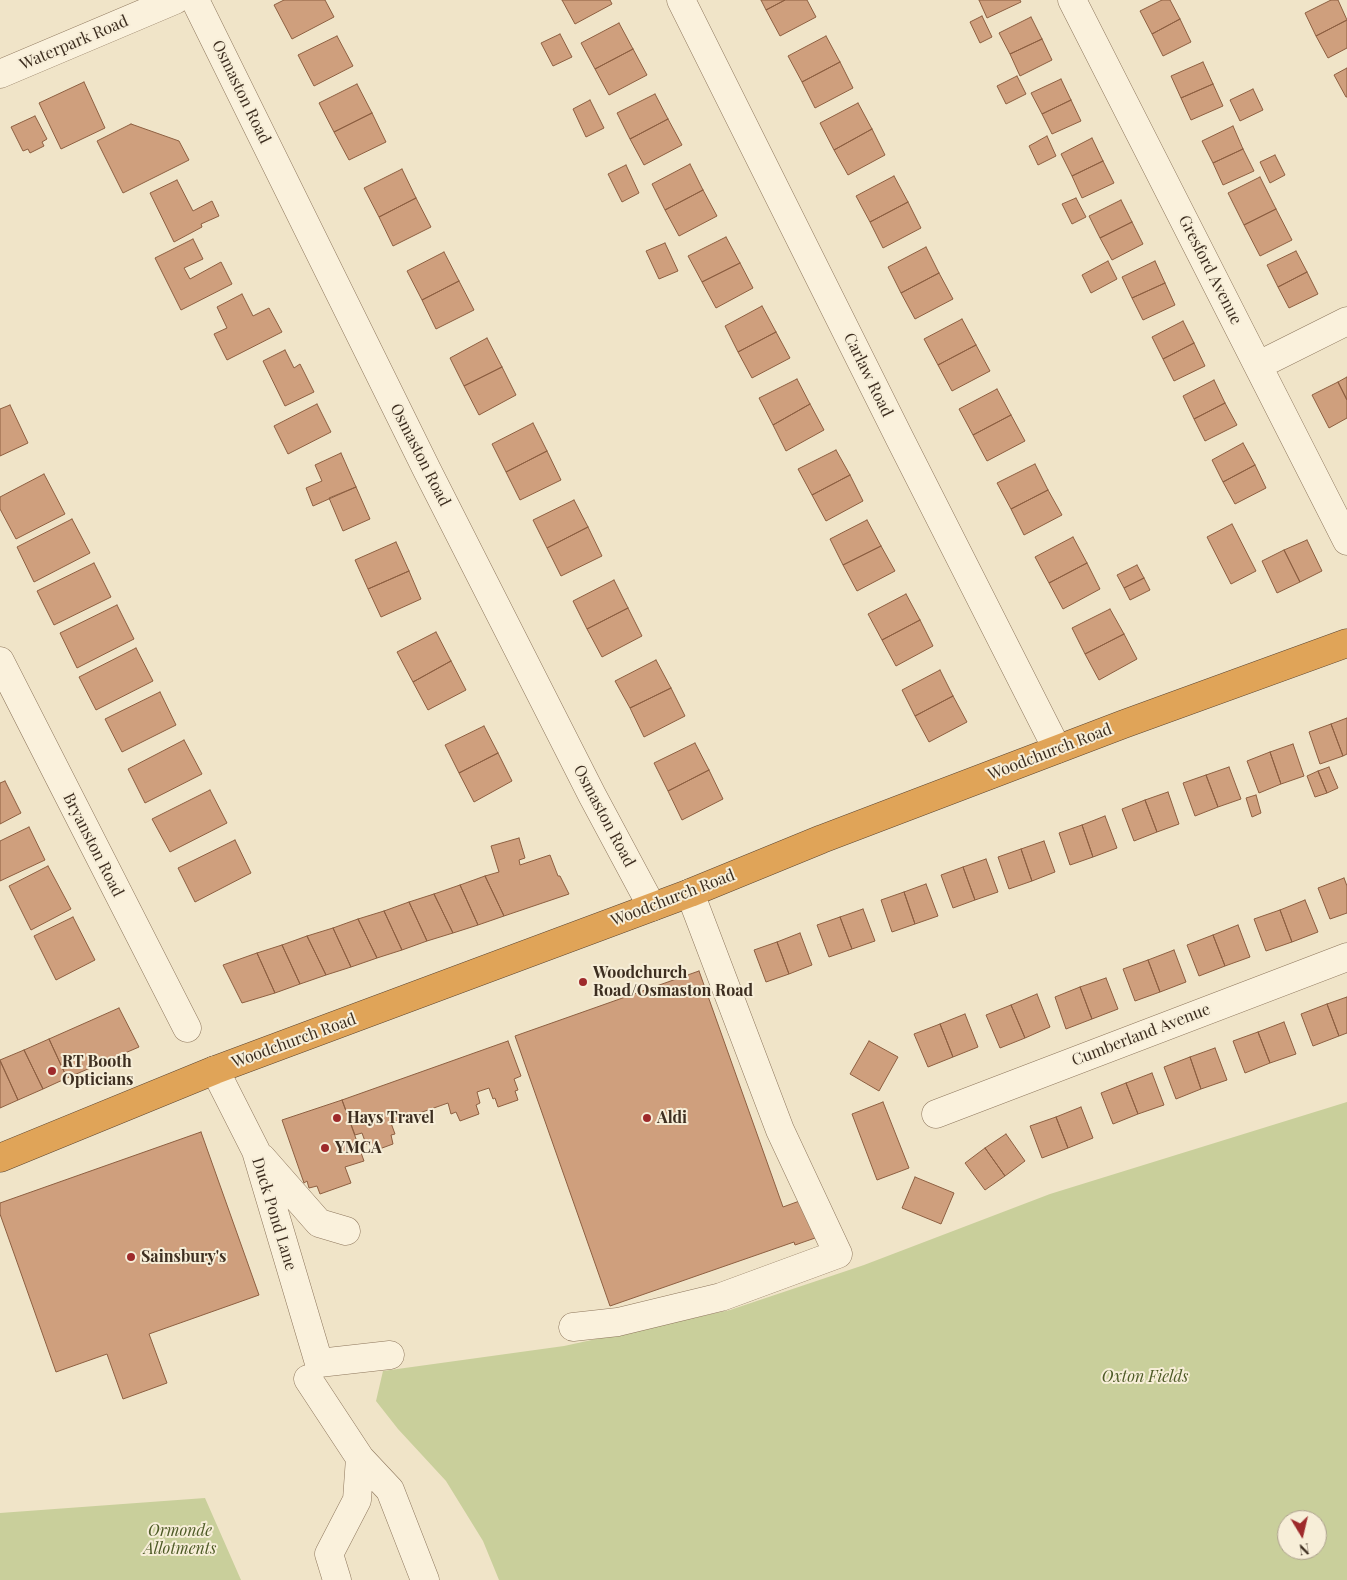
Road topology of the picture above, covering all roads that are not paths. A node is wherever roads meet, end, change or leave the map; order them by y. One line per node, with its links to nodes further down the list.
1 (175, 0): 5 (street, Waterpark Road)
2 (195, 0): 13 (street, Osmaston Road)
3 (681, 0): 11 (street, Carlaw Road)
4 (1072, 0): 7 (street, Gresford Avenue)
5 (0, 74)
6 (1347, 321): 7 (street)
7 (1259, 365): 8 (street, Gresford Avenue)
8 (1347, 541)
9 (1347, 643): 11 (highway, Woodchurch Road)
10 (0, 661): 15 (street, Bryanston Road)
11 (1058, 749): 12 (highway, Woodchurch Road)
12 (690, 893): 13 (highway, Woodchurch Road); 21 (street)
13 (652, 907): 16 (highway, Woodchurch Road)
14 (1347, 956): 17 (street, Cumberland Avenue)
15 (187, 1028)
16 (215, 1070): 18 (street, Duck Pond Lane); 19 (highway, Woodchurch Road)
17 (936, 1114)
18 (256, 1152): 20 (street); 23 (street, Duck Pond Lane)
19 (0, 1158)
20 (346, 1231)
21 (573, 1327)
22 (390, 1355): 23 (street)
23 (314, 1371): 24 (street, Duck Pond Lane)
24 (360, 1458): 25 (street); 26 (street, Duck Pond Lane)
25 (336, 1580)
26 (425, 1580)

